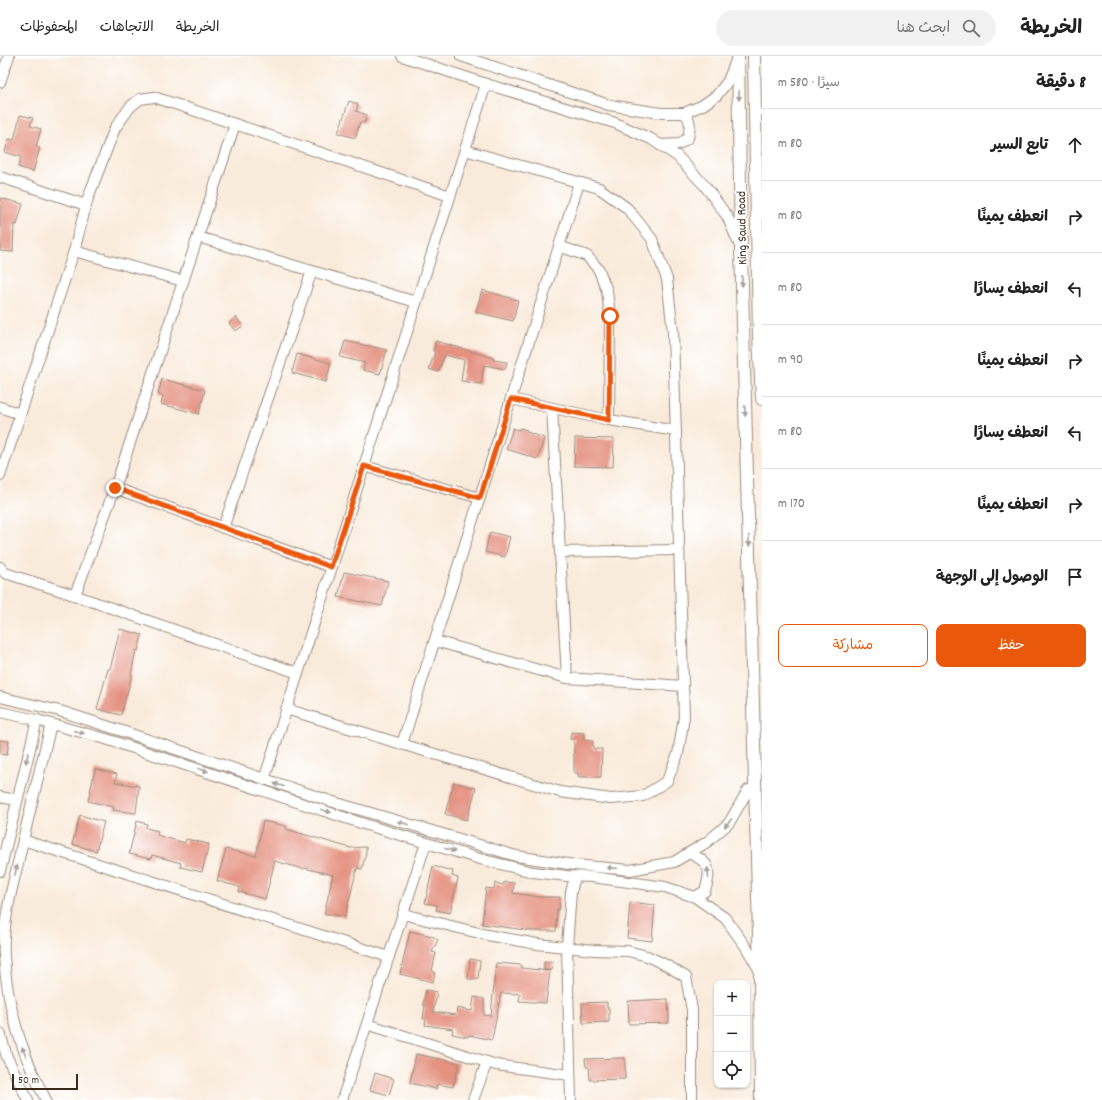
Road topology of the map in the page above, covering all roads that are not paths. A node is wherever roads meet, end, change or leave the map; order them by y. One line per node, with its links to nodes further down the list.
1 (9, 56): 7 (street)
2 (14, 56): 7 (street)
3 (402, 56): 9 (street)
4 (461, 56): 10 (street)
5 (738, 56): 10 (street); 20 (main road, one-way to 20)
6 (754, 56): 26 (main road, King Saud Road)
7 (5, 66): 8 (street)
8 (0, 82)
9 (486, 84): 12 (street); 13 (street)
10 (684, 113): 12 (street)
11 (235, 124): 16 (street); 17 (street); 18 (street)
12 (660, 144): 20 (street)
13 (465, 150): 15 (street); 16 (street)
14 (0, 177): 17 (street)
15 (579, 182): 19 (street); 31 (street)
16 (450, 196): 24 (street)
17 (86, 205): 21 (street)
18 (198, 237): 22 (street); 23 (street)
19 (559, 246): 25 (street); 30 (street)
20 (741, 248): 65 (main road, one-way to 65)
21 (74, 250): 23 (street); 29 (street)
22 (312, 271): 24 (street); 36 (street)
23 (183, 281): 34 (street)
24 (416, 302): 32 (street)
25 (511, 399): 28 (street); 35 (street)
26 (762, 399)
27 (0, 407): 29 (street)
28 (552, 408): 30 (street); 38 (street)
29 (20, 414): 33 (street)
30 (609, 420): 31 (street)
31 (676, 431): 37 (street)
32 (364, 466): 35 (street); 40 (street)
33 (0, 476)
34 (115, 488): 36 (street); 41 (street)
35 (480, 498): 42 (street)
36 (222, 528): 40 (street)
37 (679, 550): 38 (street); 45 (street)
38 (560, 552): 44 (street)
39 (0, 567): 41 (street)
40 (331, 567): 43 (street)
41 (75, 596): 43 (street)
42 (435, 641): 44 (street); 51 (street)
43 (298, 672): 47 (street)
44 (567, 678): 45 (street)
45 (683, 686): 51 (street)
46 (0, 697): 52 (street)
47 (286, 709): 51 (street); 52 (street)
48 (0, 712): 49 (street)
49 (37, 720): 50 (street); 55 (street, one-way to 55)
50 (51, 724): 56 (street); 57 (street, one-way to 57)
51 (402, 744)
52 (264, 780): 58 (street, one-way to 52)
53 (748, 790): 58 (street, one-way to 58)
54 (0, 797): 55 (street)
55 (17, 800): 59 (street)
56 (23, 840): 64 (street); 71 (street, one-way to 56)
57 (426, 842): 60 (street, one-way to 60); 62 (street)
58 (688, 854): 61 (street, one-way to 58)
59 (0, 871)
60 (575, 877): 61 (street); 63 (street)
61 (695, 897): 65 (street)
62 (403, 914): 63 (street); 64 (street)
63 (567, 947): 69 (street); 75 (street)
64 (390, 956): 66 (street)
65 (760, 972): 76 (main road)
66 (367, 1024): 68 (street); 72 (street)
67 (0, 1033): 70 (street)
68 (487, 1062): 69 (street); 73 (street)
69 (570, 1074): 74 (street)
70 (28, 1100)
71 (46, 1100)
72 (342, 1100)
73 (473, 1100)
74 (571, 1100)
75 (692, 1100)
76 (761, 1100)

